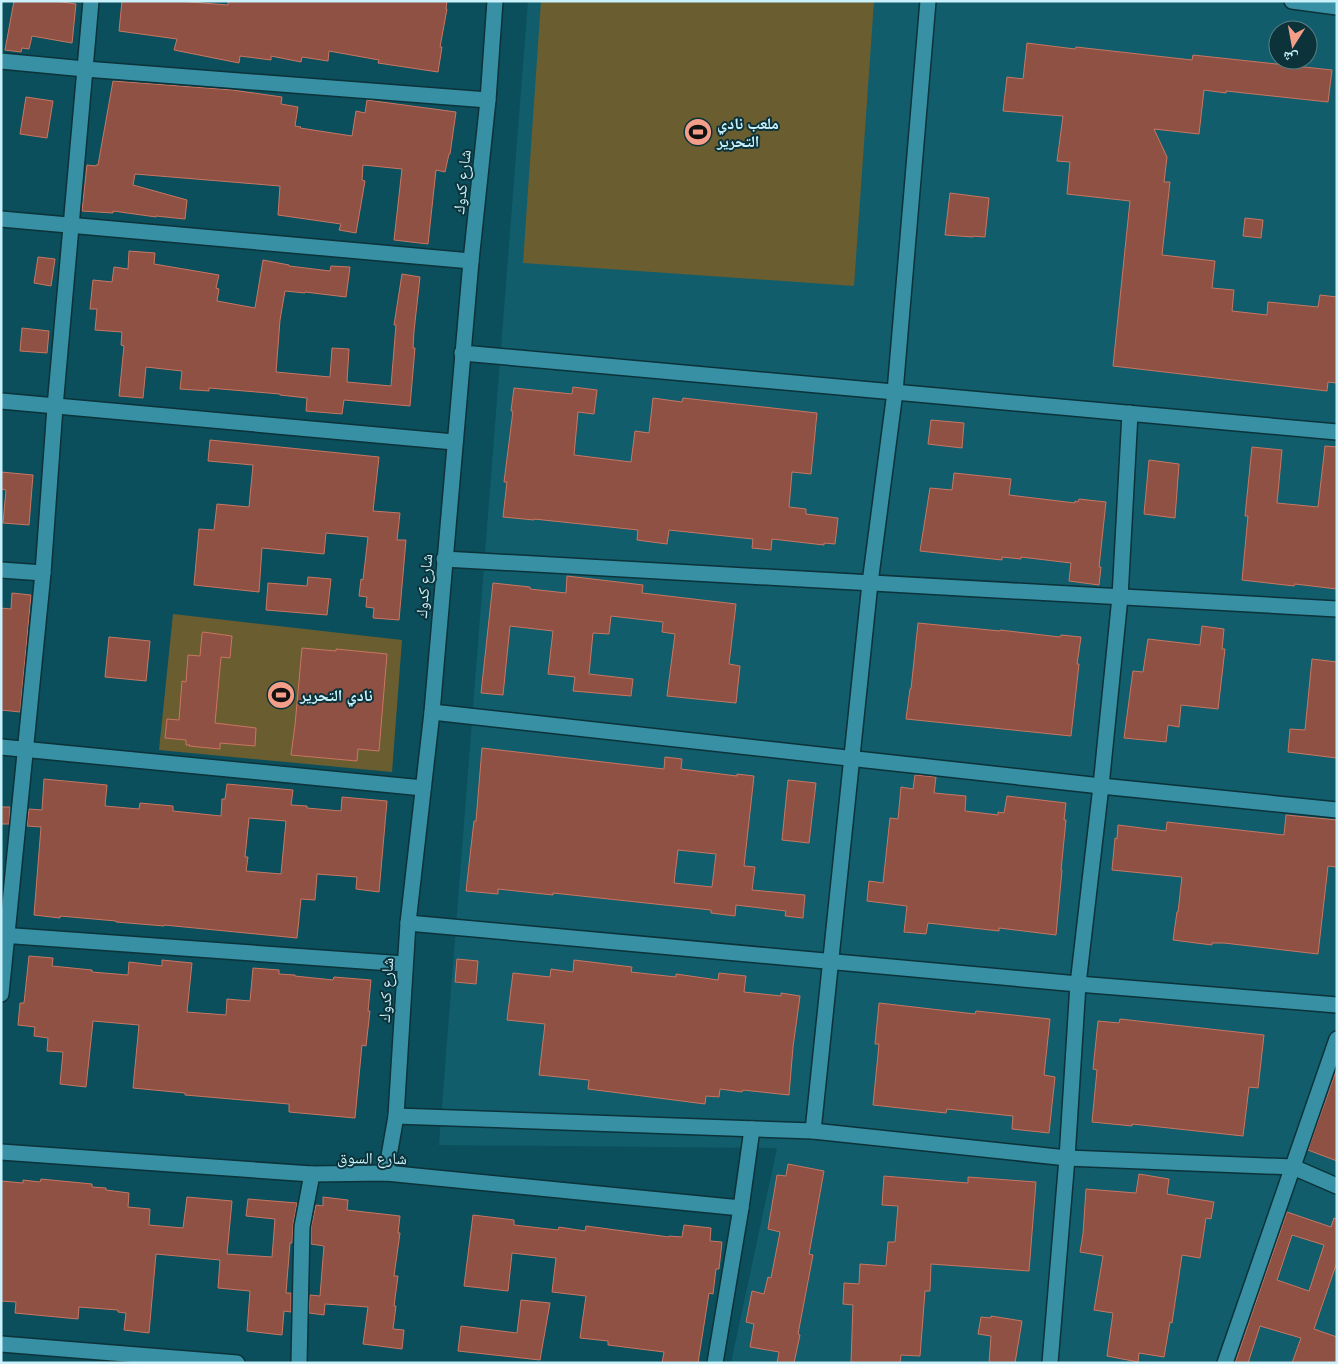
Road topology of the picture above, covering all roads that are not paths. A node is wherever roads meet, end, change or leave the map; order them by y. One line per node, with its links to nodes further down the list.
1 (91, 1): 7 (street)
2 (495, 1): 8 (street, شارع كدوك)
3 (928, 1): 13 (street)
4 (1292, 1): 5 (street)
5 (1337, 6)
6 (1, 61): 7 (street)
7 (85, 69): 8 (street); 10 (street)
8 (488, 100): 11 (street, شارع كدوك)
9 (1, 219): 10 (street)
10 (71, 225): 11 (street); 15 (street)
11 (471, 261): 12 (street, شارع كدوك)
12 (462, 353): 13 (street); 18 (street, شارع كدوك)
13 (895, 392): 16 (street); 22 (street)
14 (1, 402): 15 (street)
15 (54, 407): 18 (street); 21 (street)
16 (1130, 413): 17 (street); 23 (street)
17 (1337, 432)
18 (454, 442): 19 (street, شارع كدوك)
19 (444, 559): 22 (street); 25 (street, شارع كدوك)
20 (1, 570): 21 (street)
21 (43, 573): 27 (street)
22 (870, 583): 23 (street); 28 (street)
23 (1120, 597): 24 (street); 29 (street)
24 (1337, 609)
25 (432, 712): 28 (street); 30 (street, شارع كدوك)
26 (1, 747): 27 (street)
27 (25, 748): 30 (street); 33 (street)
28 (852, 758): 29 (street); 34 (street)
29 (1102, 786): 31 (street); 36 (street)
30 (422, 788): 32 (street, شارع كدوك)
31 (1337, 810)
32 (408, 923): 34 (street); 35 (street, شارع كدوك)
33 (4, 936): 35 (street); 37 (street)
34 (830, 962): 36 (street); 42 (street)
35 (405, 964): 40 (street, شارع كدوك)
36 (1078, 984): 38 (street); 44 (street)
37 (1, 994)
38 (1337, 1005)
39 (1337, 1039): 45 (street)
40 (396, 1116): 41 (street); 47 (street, شارع كدوك)
41 (752, 1129): 42 (street); 49 (street)
42 (813, 1131): 44 (street)
43 (1, 1152): 46 (street, شارع السوق)
44 (1068, 1158): 45 (street); 54 (street)
45 (1293, 1166): 48 (street); 55 (street)
46 (312, 1174): 47 (street, شارع السوق); 52 (street)
47 (386, 1174): 49 (street, شارع السوق)
48 (1337, 1186)
49 (742, 1208): 53 (street)
50 (1, 1344): 51 (street)
51 (237, 1363)
52 (299, 1363)
53 (715, 1363)
54 (1050, 1363)
55 (1225, 1363)

